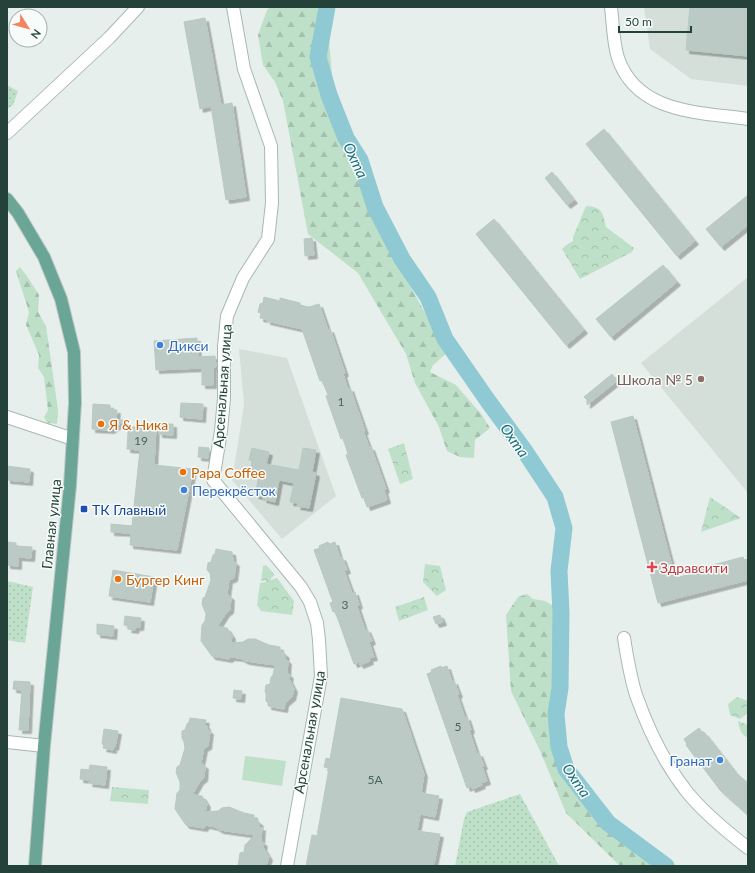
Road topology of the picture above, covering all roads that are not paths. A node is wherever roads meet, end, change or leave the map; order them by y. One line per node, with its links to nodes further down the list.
1 (138, 7): 5 (street)
2 (233, 7): 14 (street, Арсенальная улица)
3 (611, 7): 4 (street)
4 (748, 119)
5 (7, 133)
6 (7, 199): 8 (main road, Главная улица)
7 (7, 417): 8 (street)
8 (74, 439): 11 (main road, Главная улица)
9 (624, 638): 12 (street)
10 (7, 742): 11 (street)
11 (44, 746): 13 (main road, Главная улица)
12 (748, 848)
13 (35, 866)
14 (287, 866)

